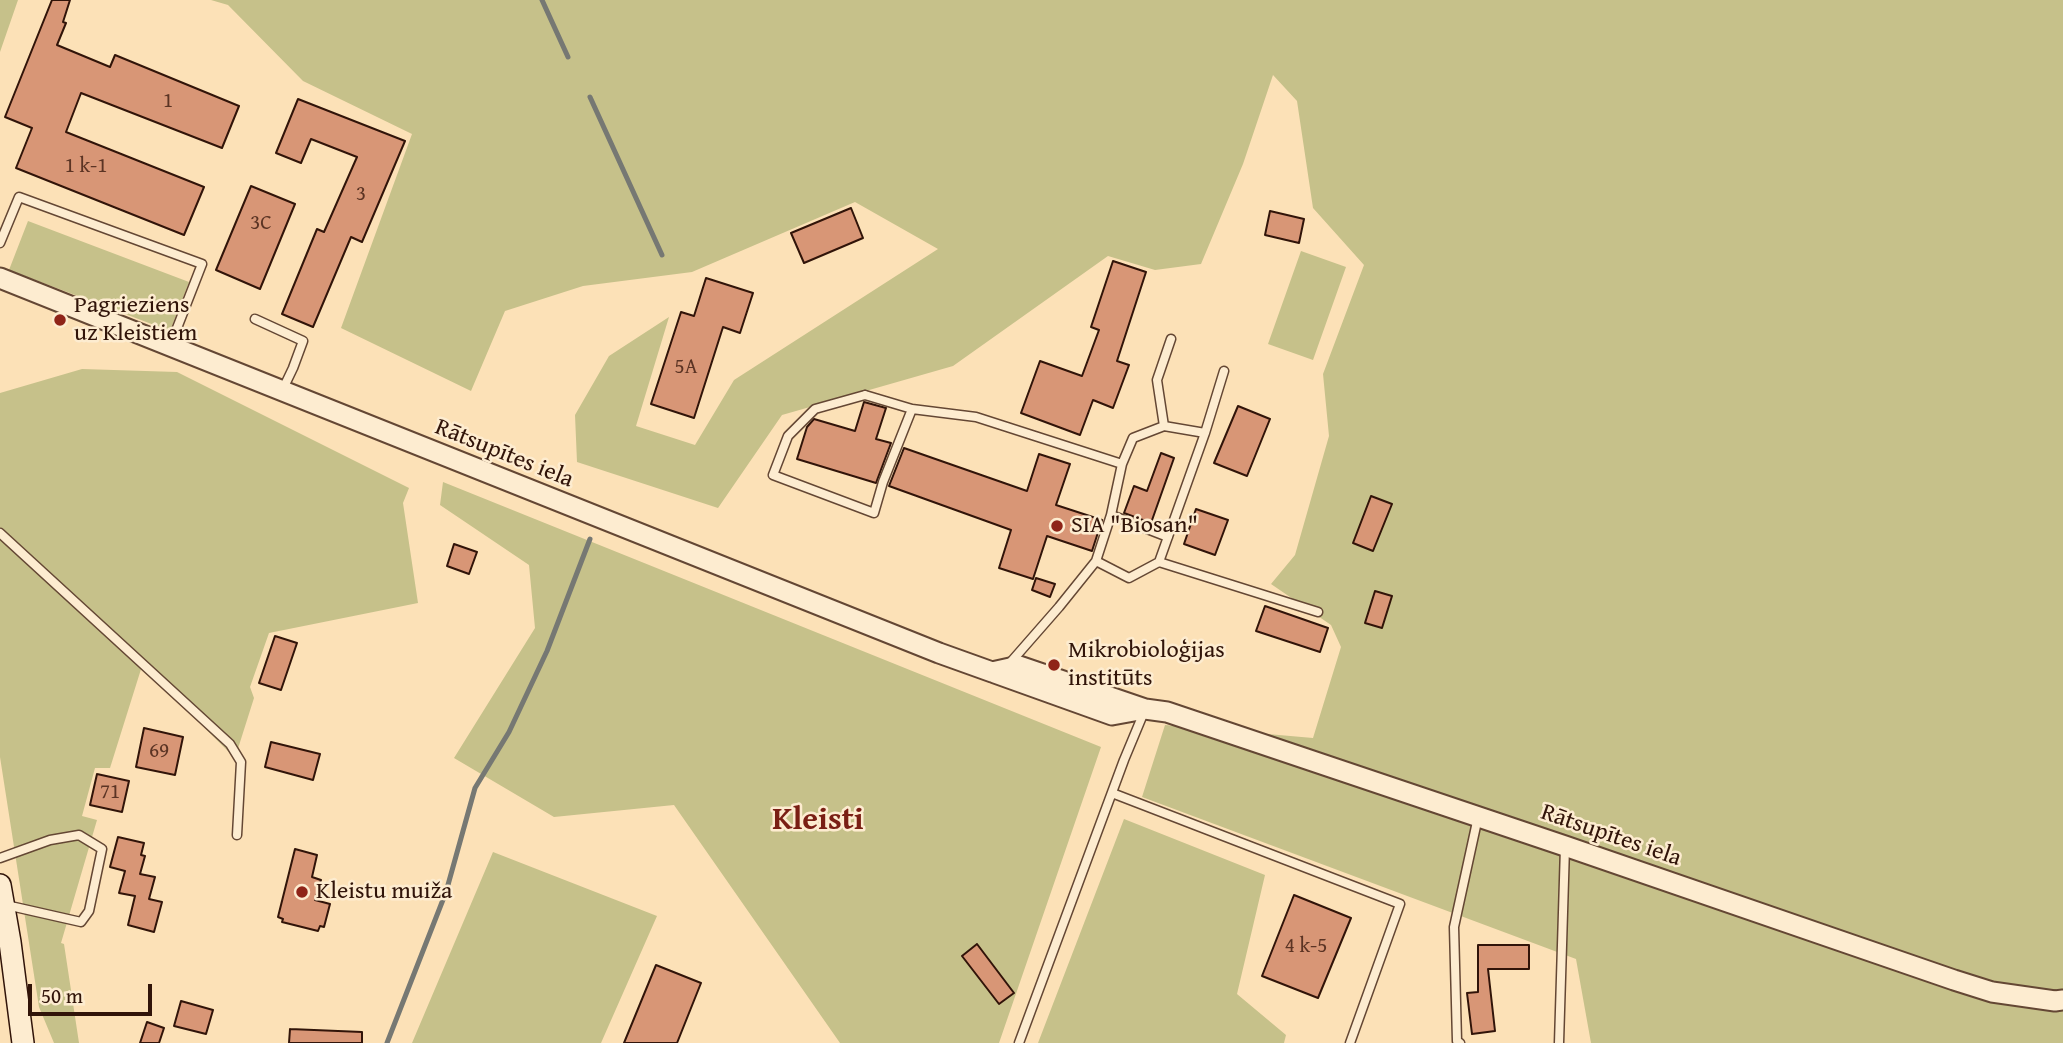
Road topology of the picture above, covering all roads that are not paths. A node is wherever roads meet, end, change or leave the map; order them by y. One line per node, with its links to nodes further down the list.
1 (0, 243): 5 (lane)
2 (0, 278): 5 (street, Rātsupītes iela)
3 (255, 319): 7 (lane)
4 (1171, 339): 9 (lane)
5 (170, 346): 7 (street, Rātsupītes iela)
6 (1224, 371): 10 (lane)
7 (282, 391): 18 (street, Rātsupītes iela)
8 (912, 410): 8 (lane); 11 (lane)
9 (1164, 426): 10 (lane); 11 (lane)
10 (1205, 433): 14 (lane)
11 (1122, 464): 12 (lane)
12 (1111, 515): 14 (lane); 15 (lane)
13 (0, 533): 22 (lane)
14 (1168, 537): 16 (lane)
15 (1096, 561): 16 (lane); 18 (lane)
16 (1159, 562): 17 (lane)
17 (1318, 612)
18 (992, 672): 19 (street, Rātsupītes iela)
19 (1145, 709): 20 (lane); 21 (street, Rātsupītes iela)
20 (1112, 793): 28 (lane); 29 (lane)
21 (1478, 817): 23 (street, Rātsupītes iela); 30 (lane)
22 (237, 835)
23 (1565, 846): 26 (street, Rātsupītes iela); 31 (lane)
24 (0, 858): 25 (lane)
25 (2, 895): 27 (main road)
26 (2063, 1000)
27 (23, 1043)
28 (1019, 1043)
29 (1350, 1043)
30 (1460, 1043)
31 (1559, 1043)

